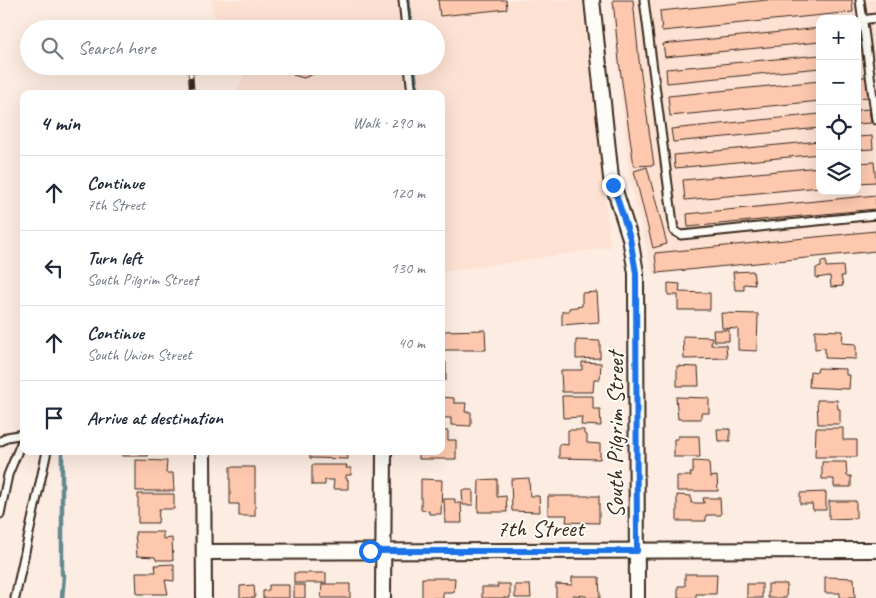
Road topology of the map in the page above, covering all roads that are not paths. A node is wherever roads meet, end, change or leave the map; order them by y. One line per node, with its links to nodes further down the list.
1 (403, 0): 6 (lane)
2 (592, 0): 21 (street, South Pilgrim Street)
3 (644, 0): 11 (lane)
4 (860, 0): 7 (lane)
5 (876, 18): 7 (lane)
6 (405, 20)
7 (862, 20): 10 (lane)
8 (410, 75): 9 (lane)
9 (412, 90)
10 (876, 120)
11 (876, 215)
12 (20, 435): 13 (lane)
13 (0, 442)
14 (20, 445): 18 (lane)
15 (46, 455): 23 (lane)
16 (203, 455): 22 (street)
17 (384, 455): 20 (street)
18 (0, 514)
19 (876, 550): 21 (street, 7th Street)
20 (383, 551): 21 (street, 7th Street); 22 (street, 7th Street); 25 (street)
21 (637, 551): 26 (street, South Pilgrim Street)
22 (204, 552): 24 (street)
23 (15, 598)
24 (204, 598)
25 (384, 598)
26 (637, 598)

